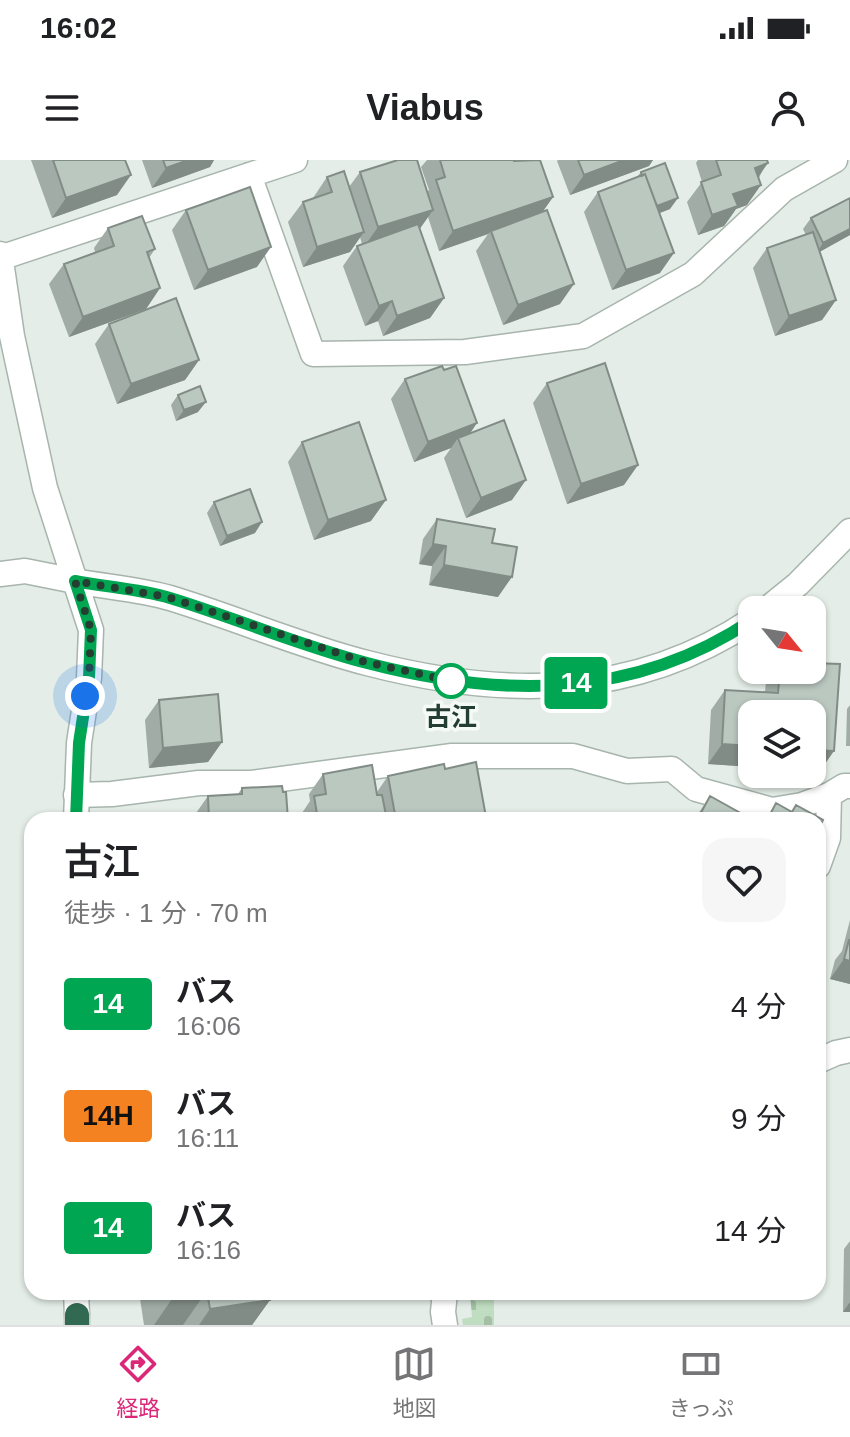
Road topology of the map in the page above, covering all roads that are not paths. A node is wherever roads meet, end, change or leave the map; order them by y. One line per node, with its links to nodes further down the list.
1 (295, 160): 3 (street)
2 (835, 160): 3 (street)
3 (249, 175): 4 (street)
4 (0, 256): 7 (street)
5 (850, 531): 8 (street)
6 (0, 574): 7 (street)
7 (75, 581): 9 (street); 11 (street)
8 (783, 596)
9 (738, 629)
10 (840, 791): 11 (street); 13 (street)
11 (76, 795): 12 (street)
12 (76, 812)
13 (826, 844)
14 (850, 1050): 15 (street)
15 (826, 1057)
16 (444, 1300): 17 (street)
17 (445, 1325)

